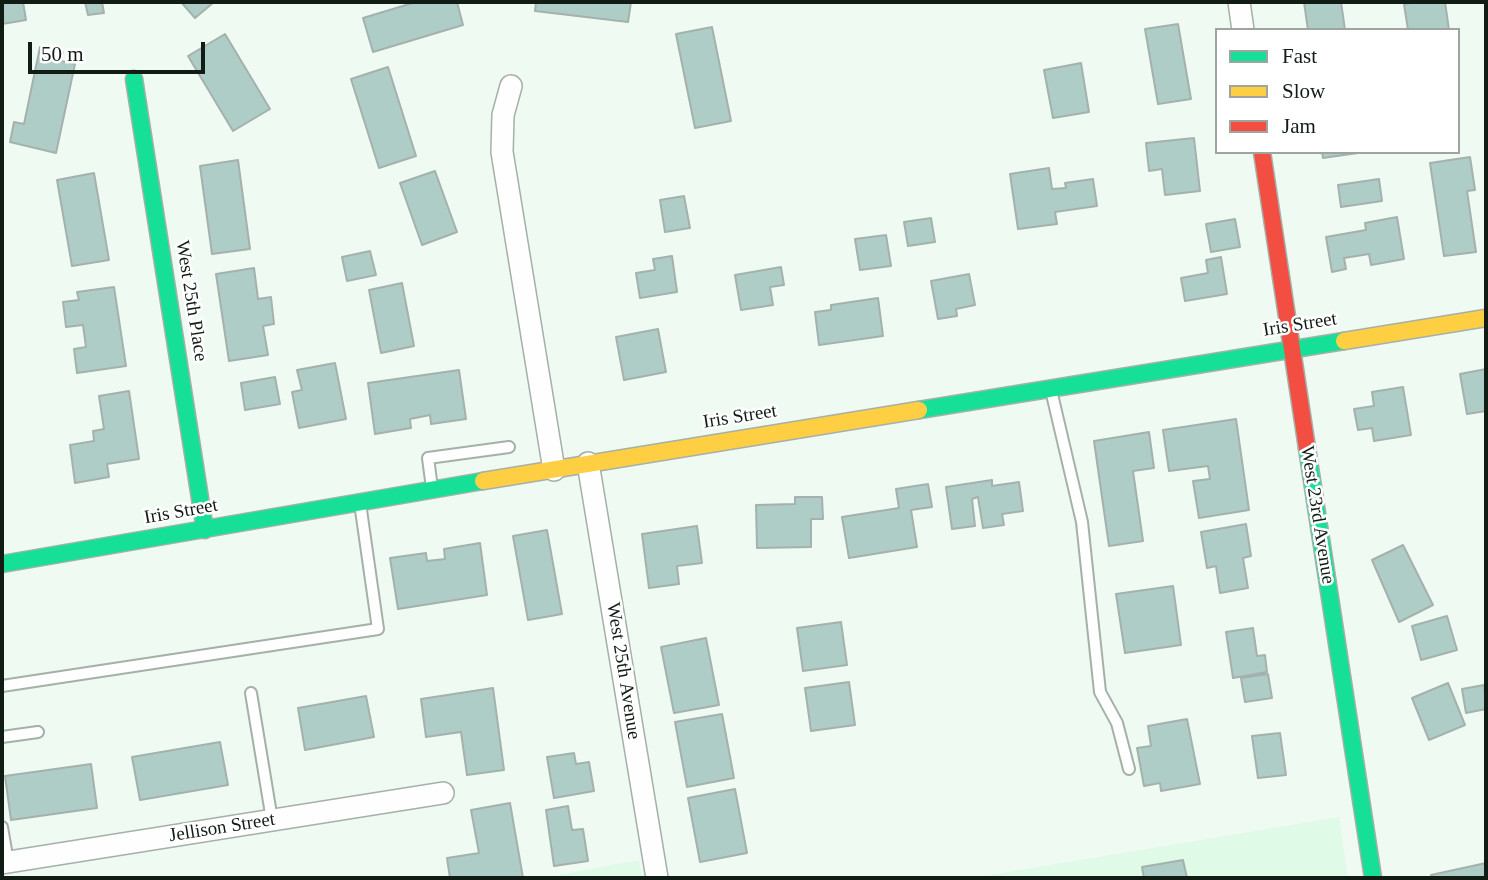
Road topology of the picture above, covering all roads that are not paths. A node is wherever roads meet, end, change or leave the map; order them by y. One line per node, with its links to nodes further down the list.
1 (1239, 2): 2 (street)
2 (1243, 28)
3 (134, 79): 14 (street, West 25th Place)
4 (511, 86): 11 (street)
5 (1262, 154): 7 (street, West 23rd Avenue)
6 (1486, 318): 7 (street, Iris Street)
7 (1291, 348): 8 (street, Iris Street); 26 (street, West 23rd Avenue)
8 (1050, 387): 10 (street, Iris Street); 20 (lane)
9 (509, 447): 12 (lane)
10 (588, 463): 11 (street, Iris Street); 25 (street, West 25th Avenue)
11 (554, 470): 12 (street, Iris Street)
12 (433, 491): 13 (street, Iris Street)
13 (360, 503): 14 (street, Iris Street); 16 (lane)
14 (205, 530): 15 (street, Iris Street)
15 (2, 564)
16 (2, 686)
17 (251, 693): 22 (lane)
18 (38, 732): 19 (lane)
19 (2, 737)
20 (1129, 769)
21 (443, 793): 22 (street, Jellison Street)
22 (272, 820): 24 (street, Jellison Street)
23 (2, 827): 24 (lane)
24 (5, 863)
25 (657, 878)
26 (1373, 878)

